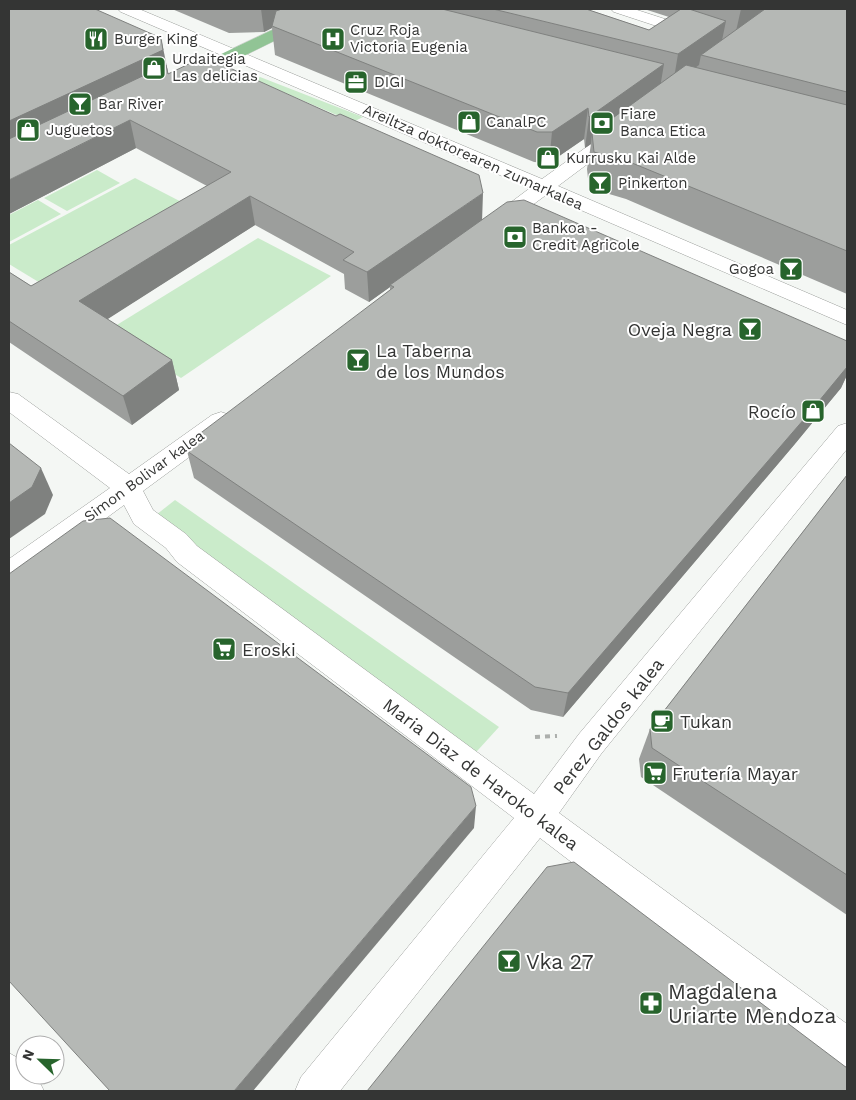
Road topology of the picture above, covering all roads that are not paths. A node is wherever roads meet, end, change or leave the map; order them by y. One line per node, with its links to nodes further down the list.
1 (126, 9): 5 (street, Areiltza doktorearen zumarkalea)
2 (328, 9): 5 (main road)
3 (619, 9): 4 (street)
4 (706, 38)
5 (233, 54): 6 (main road); 8 (street, Areiltza doktorearen zumarkalea)
6 (170, 85)
7 (636, 120): 8 (street)
8 (544, 189): 9 (street); 10 (street, Areiltza doktorearen zumarkalea)
9 (480, 234)
10 (847, 318)
11 (9, 400): 14 (street)
12 (234, 412): 14 (street, Simon Bolivar kalea)
13 (847, 432): 16 (street, Perez Galdos kalea)
14 (128, 488): 15 (street, Simon Bolivar kalea); 16 (street, Maria Diaz de Haroko kalea)
15 (9, 574)
16 (538, 815): 17 (street, Maria Diaz de Haroko kalea); 20 (street, Perez Galdos kalea)
17 (847, 1048)
18 (9, 1073): 19 (street)
19 (24, 1091)
20 (315, 1091)

